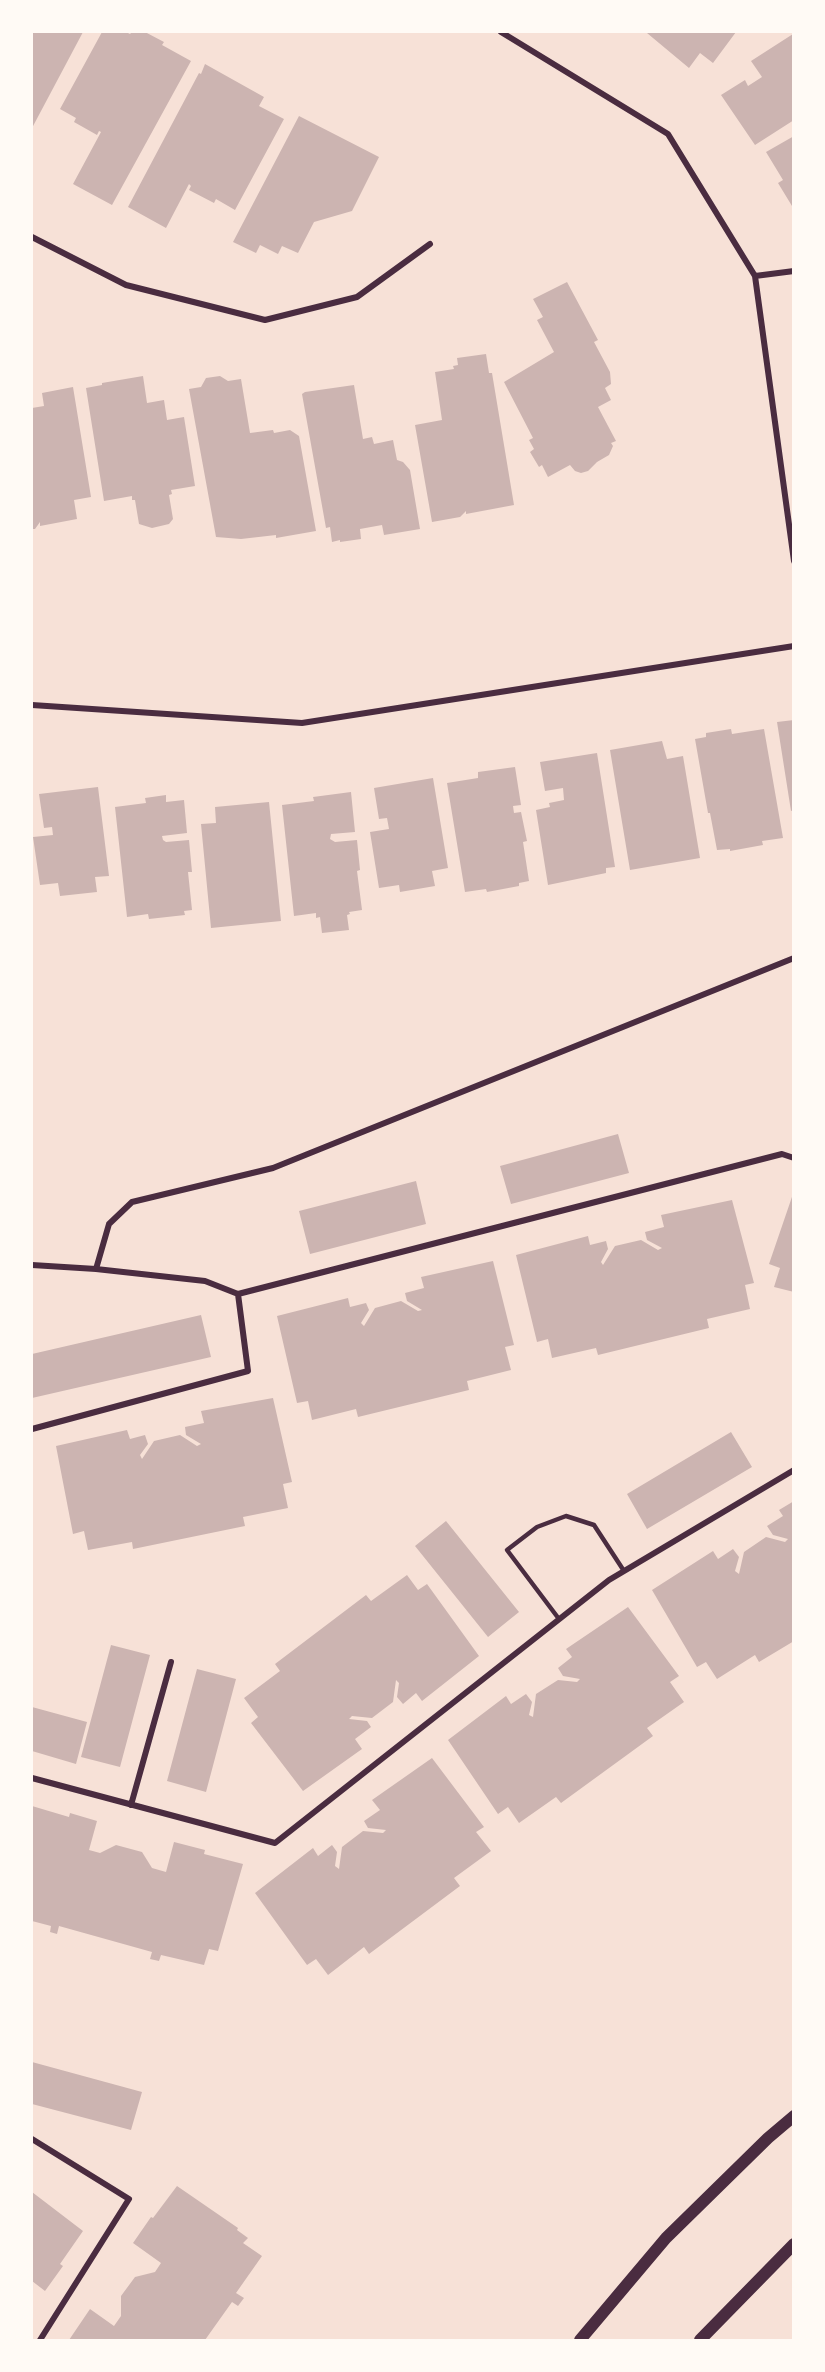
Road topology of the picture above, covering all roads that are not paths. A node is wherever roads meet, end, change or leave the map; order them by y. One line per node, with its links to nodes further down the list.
1 (501, 32): 5 (street)
2 (32, 237): 3 (street)
3 (430, 244)
4 (794, 271): 5 (street)
5 (755, 276): 6 (street)
6 (794, 561)
7 (794, 646): 8 (street)
8 (32, 705)
9 (794, 958): 12 (street)
10 (794, 1158): 13 (street)
11 (32, 1265): 12 (street)
12 (96, 1269): 13 (street)
13 (238, 1294): 14 (street)
14 (32, 1429)
15 (794, 1470): 16 (street)
16 (624, 1571): 17 (street); 17 (lane)
17 (559, 1619): 20 (street)
18 (171, 1662): 20 (street)
19 (32, 1778): 20 (street)
20 (131, 1804)
21 (794, 2116): 25 (main road)
22 (32, 2139): 24 (street)
23 (794, 2244): 26 (main road)
24 (40, 2340)
25 (580, 2340)
26 (700, 2340)

